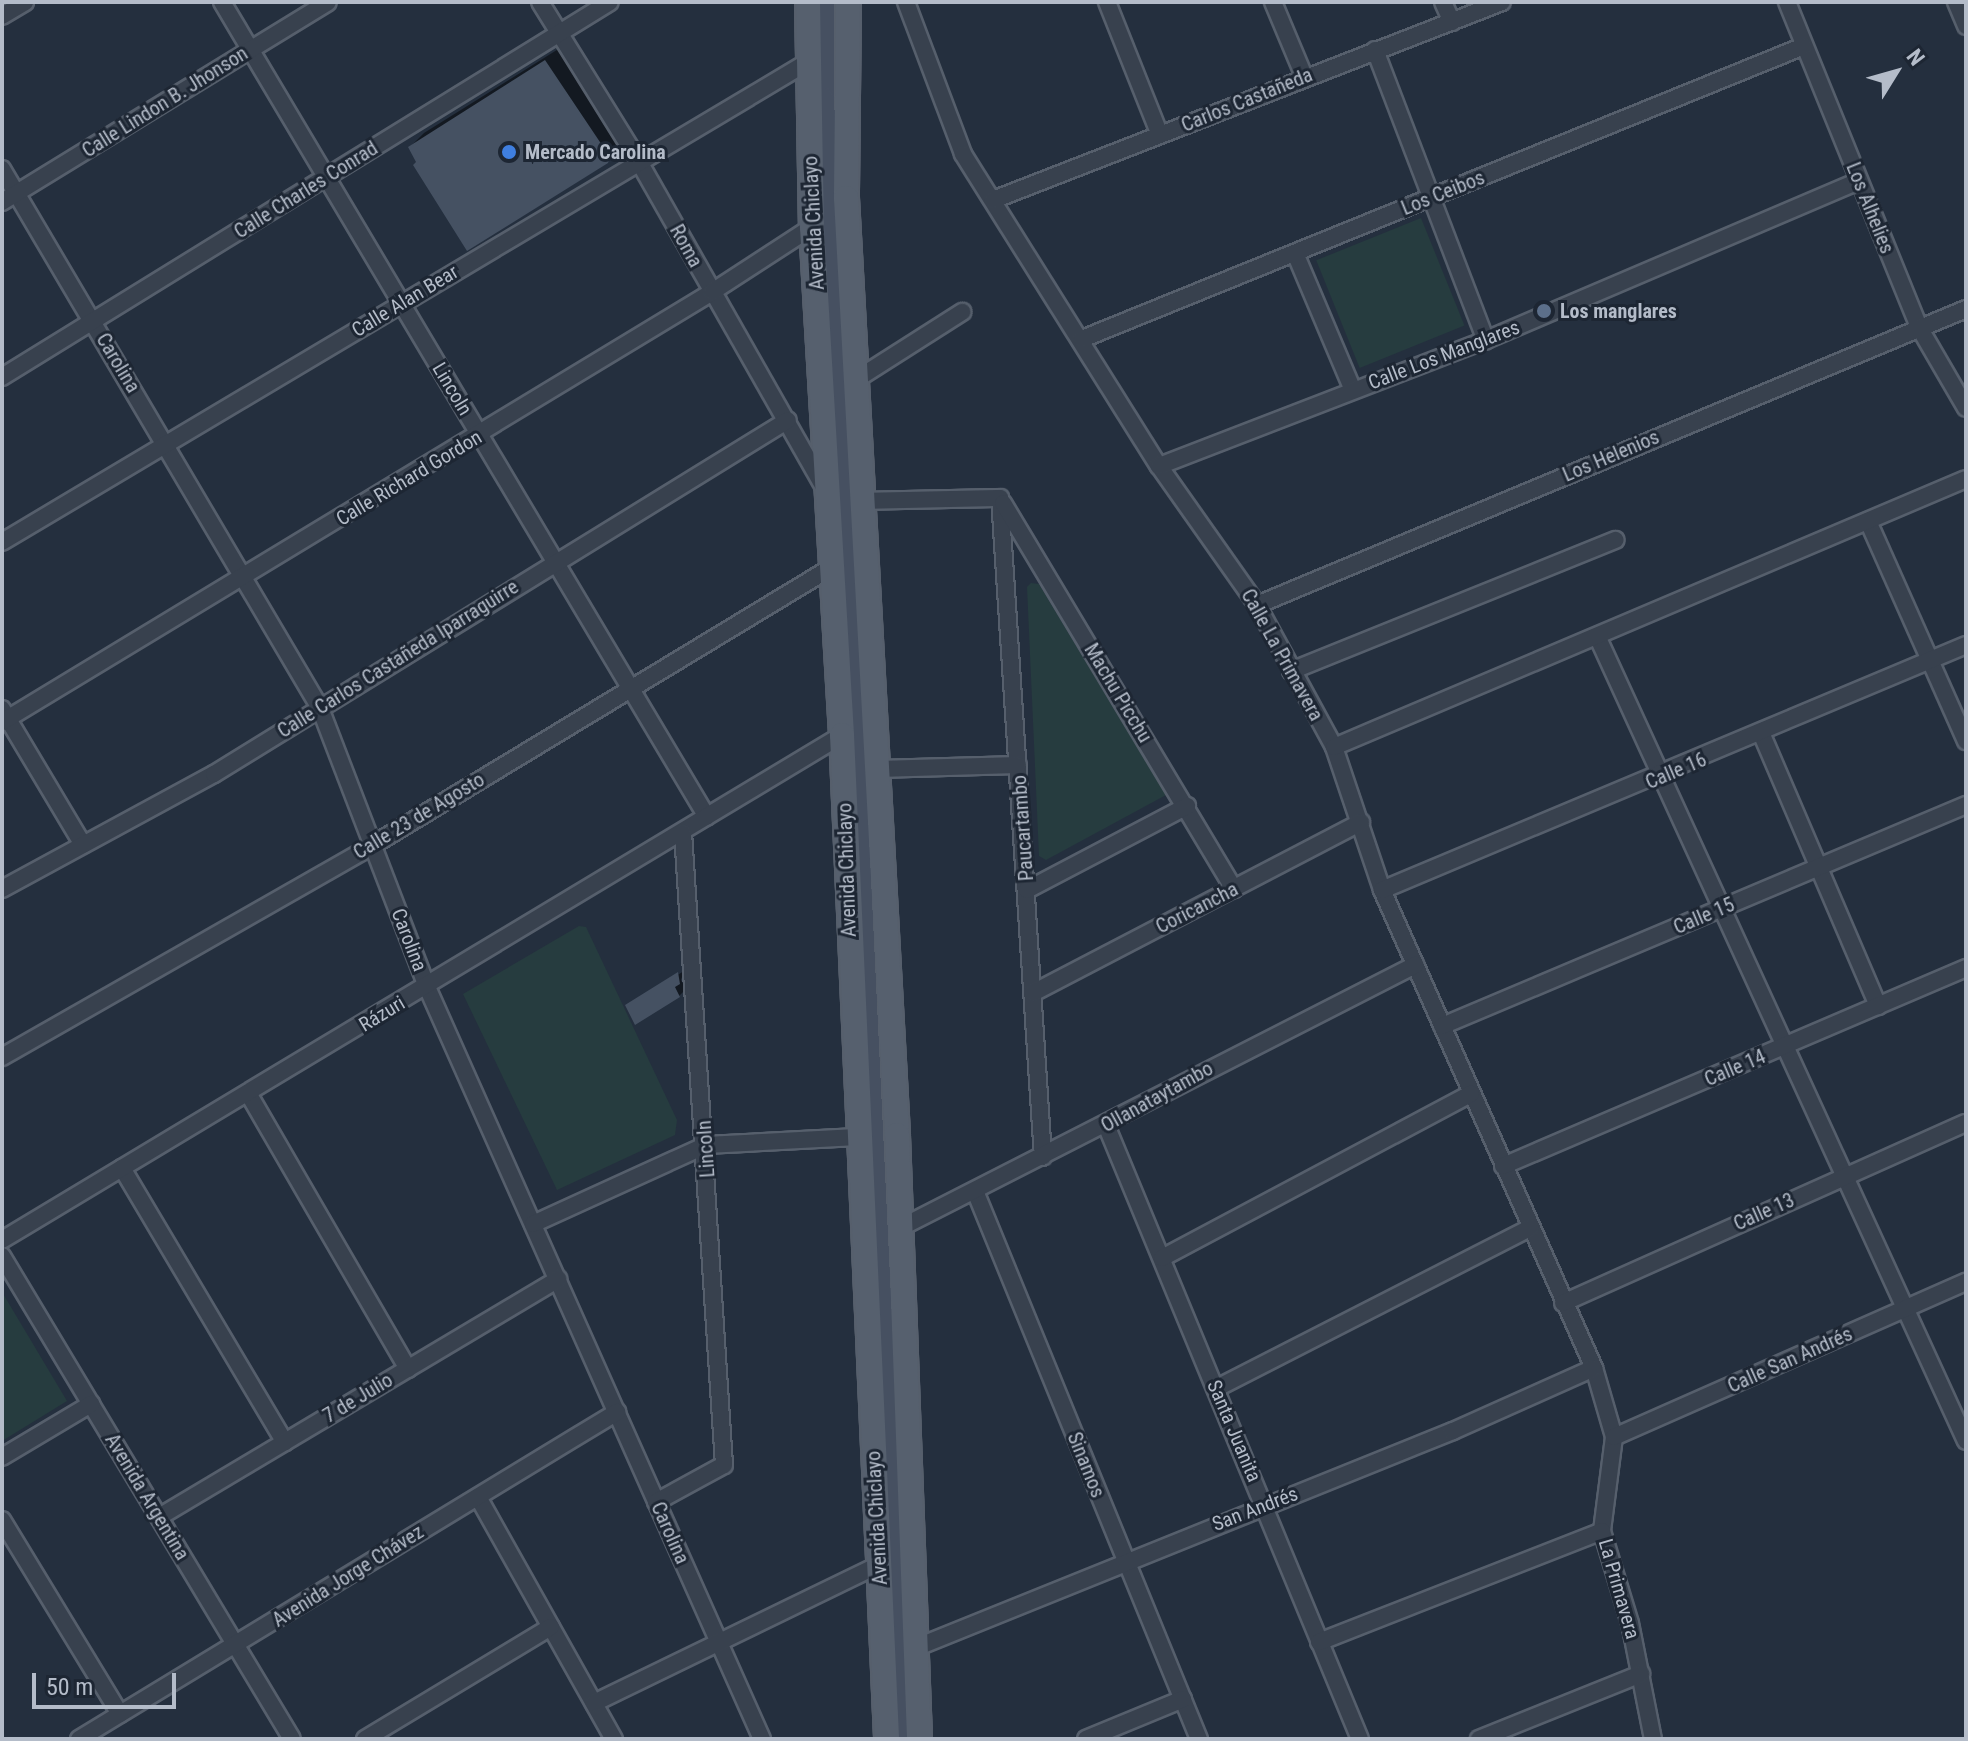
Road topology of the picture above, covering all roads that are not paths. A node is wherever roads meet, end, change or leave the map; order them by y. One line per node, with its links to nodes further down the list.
1 (25, 2): 16 (street)
2 (222, 2): 21 (street, Lincoln)
3 (328, 2): 21 (street, Calle Lindon B. Jhonson)
4 (540, 2): 19 (street, Roma)
5 (610, 2): 19 (street, Calle Charles Conrad)
6 (808, 2): 23 (main road, Avenida Chiclayo)
7 (823, 2): 53 (street, Avenida Chiclayo)
8 (848, 2): 44 (main road, Avenida Chiclayo)
9 (906, 2): 32 (street, Calle La Primavera)
10 (1107, 2): 25 (street)
11 (1273, 2): 24 (street)
12 (1443, 2): 17 (street)
13 (1502, 2): 17 (street, Carlos Castañeda)
14 (1787, 2): 20 (street, Los Alhelies)
15 (1956, 2): 18 (street)
16 (2, 16)
17 (1452, 22): 22 (street, Carlos Castañeda)
18 (1966, 26)
19 (559, 34): 26 (street, Roma); 28 (street, Calle Charles Conrad)
20 (1804, 46): 29 (street, Los Alhelies); 31 (street, Los Ceibos)
21 (250, 50): 28 (street, Lincoln); 30 (street, Calle Lindon B. Jhonson)
22 (1375, 50): 24 (street, Carlos Castañeda); 31 (street)
23 (808, 62): 26 (street, Calle Alan Bear); 33 (main road, Avenida Chiclayo)
24 (1304, 76): 25 (street, Carlos Castañeda)
25 (1160, 135): 32 (street, Carlos Castañeda)
26 (638, 160): 35 (street, Roma); 36 (street, Calle Alan Bear)
27 (2, 169): 30 (street, Carolina)
28 (327, 178): 36 (street, Lincoln); 39 (street, Calle Charles Conrad)
29 (1859, 181): 40 (street, Los Alhelies); 42 (street, Calle Los Manglares)
30 (9, 198): 39 (street, Carolina)
31 (1431, 198): 34 (street, Los Ceibos); 42 (street)
32 (993, 200): 41 (street, Calle La Primavera)
33 (812, 227): 35 (street, Calle Richard Gordon); 53 (main road, Avenida Chiclayo)
34 (1295, 253): 41 (street, Los Ceibos); 45 (street)
35 (712, 292): 47 (street, Roma); 48 (street, Calle Richard Gordon)
36 (401, 303): 48 (street, Lincoln); 49 (street, Calle Alan Bear)
37 (1966, 309): 40 (street, Los Helenios)
38 (962, 312): 44 (street)
39 (93, 323): 43 (street, Calle Charles Conrad); 49 (street, Carolina)
40 (1920, 329): 46 (street, Los Alhelies); 60 (street, Los Helenios)
41 (1082, 339): 50 (street, Calle La Primavera)
42 (1486, 340): 45 (street, Calle Los Manglares)
43 (2, 377)
44 (857, 379): 53 (main road, Avenida Chiclayo)
45 (1353, 390): 50 (street, Calle Los Manglares)
46 (1966, 408)
47 (788, 420): 53 (street, Roma); 57 (street, Calle Carlos Castañeda Iparraguirre)
48 (479, 434): 57 (street, Lincoln); 59 (street, Calle Richard Gordon)
49 (167, 445): 56 (street, Calle Alan Bear); 59 (street, Carolina)
50 (1159, 466): 60 (street, Calle La Primavera)
51 (1966, 479): 54 (street)
52 (1000, 498): 53 (street); 72 (street, Paucartambo); 76 (street, Machu Picchu)
53 (846, 499): 58 (main road, Avenida Chiclayo); 73 (main road, Avenida Chiclayo); 149 (street, Avenida Chiclayo)
54 (1868, 521): 61 (street); 63 (street)
55 (1616, 540): 64 (street)
56 (2, 542)
57 (555, 561): 65 (street, Lincoln); 66 (street, Calle Carlos Castañeda Iparraguirre)
58 (832, 567): 65 (street, Calle 23 de Agosto); 68 (main road, Avenida Chiclayo)
59 (245, 578): 66 (street, Carolina); 67 (street, Calle Richard Gordon)
60 (1257, 605): 64 (street, Calle La Primavera)
61 (1598, 638): 71 (street); 74 (street)
62 (1966, 645): 63 (street, Calle 16)
63 (1932, 661): 69 (street, Calle 16); 70 (street)
64 (1291, 671): 71 (street, Calle La Primavera)
65 (630, 689): 77 (street, Lincoln); 81 (street, Calle 23 de Agosto)
66 (320, 708): 80 (street, Calle Carlos Castañeda Iparraguirre); 81 (street, Carolina)
67 (4, 717): 80 (street)
68 (842, 735): 77 (street, Rázuri); 100 (main road, Avenida Chiclayo)
69 (1762, 735): 74 (street, Calle 16); 82 (street)
70 (1966, 741)
71 (1334, 747): 78 (street, Calle La Primavera)
72 (1018, 765): 73 (street); 85 (street, Paucartambo)
73 (877, 769): 109 (main road, Avenida Chiclayo)
74 (1663, 777): 86 (street, Calle 16); 87 (street)
75 (1966, 805): 82 (street, Calle 15)
76 (1187, 806): 84 (street, Machu Picchu); 85 (street)
77 (707, 817): 79 (street, Rázuri)
78 (1361, 822): 84 (street, Coricancha); 86 (street, Calle La Primavera)
79 (683, 832): 90 (street, Rázuri); 101 (street, Lincoln)
80 (83, 845): 83 (street, Calle Carlos Castañeda Iparraguirre)
81 (373, 845): 90 (street, Carolina); 95 (street, Calle 23 de Agosto)
82 (1821, 867): 87 (street, Calle 15); 92 (street)
83 (2, 889)
84 (1234, 889): 91 (street, Coricancha)
85 (1027, 890): 91 (street, Paucartambo)
86 (1382, 890): 88 (street, Calle La Primavera)
87 (1724, 908): 93 (street, Calle 15); 94 (street)
88 (1415, 965): 93 (street, Calle La Primavera); 99 (street, Ollanataytambo)
89 (1966, 968): 92 (street, Calle 14)
90 (427, 987): 96 (street, Rázuri); 107 (street, Carolina)
91 (1033, 993): 102 (street, Paucartambo)
92 (1878, 1006): 94 (street, Calle 14)
93 (1442, 1026): 97 (street, Calle La Primavera)
94 (1788, 1046): 103 (street, Calle 14); 105 (street)
95 (2, 1057)
96 (248, 1093): 104 (street, Rázuri); 118 (street)
97 (1471, 1094): 103 (street, Calle La Primavera); 112 (street)
98 (1966, 1123): 105 (street, Calle 13)
99 (1106, 1125): 102 (street, Ollanataytambo); 112 (street, Santa Juanita)
100 (857, 1137): 101 (street); 133 (main road, Avenida Chiclayo)
101 (706, 1145): 107 (street); 127 (street, Lincoln)
102 (1043, 1157): 106 (street, Ollanataytambo)
103 (1503, 1166): 108 (street, Calle La Primavera)
104 (122, 1168): 110 (street, Rázuri); 124 (street)
105 (1848, 1175): 115 (street, Calle 13); 116 (street)
106 (975, 1191): 109 (street, Ollanataytambo); 132 (street, Sinamos)
107 (533, 1224): 113 (street, Carolina)
108 (1530, 1228): 115 (street, Calle La Primavera); 119 (street)
109 (898, 1229): 138 (main road, Avenida Chiclayo)
110 (2, 1240)
111 (2, 1256): 120 (street, Avenida Argentina)
112 (1162, 1258): 119 (street, Santa Juanita)
113 (558, 1279): 118 (street, 7 de Julio); 121 (street, Carolina)
114 (1966, 1282): 116 (street, Calle San Andrés)
115 (1563, 1303): 117 (street, La Primavera)
116 (1908, 1308): 122 (street, Calle San Andrés); 123 (street)
117 (1594, 1368): 122 (street, La Primavera); 128 (street, San Andrés)
118 (408, 1369): 124 (street, 7 de Julio)
119 (1217, 1388): 128 (street, Santa Juanita)
120 (91, 1404): 125 (street); 129 (street, Avenida Argentina)
121 (617, 1412): 126 (street, Avenida Jorge Chávez); 127 (street, Carolina)
122 (1614, 1437): 131 (street, La Primavera)
123 (1966, 1441)
124 (285, 1442): 129 (street, 7 de Julio)
125 (2, 1457)
126 (478, 1497): 134 (street); 137 (street, Avenida Jorge Chávez)
127 (656, 1502): 135 (street, Carolina)
128 (1265, 1505): 132 (street, San Andrés); 136 (street, Santa Juanita)
129 (159, 1517): 137 (street, Avenida Argentina)
130 (2, 1520): 142 (street)
131 (1602, 1531): 136 (street); 139 (street, La Primavera)
132 (1125, 1560): 138 (street, San Andrés); 140 (street, Sinamos)
133 (880, 1564): 135 (street); 148 (main road, Avenida Chiclayo)
134 (551, 1627): 141 (street); 145 (street)
135 (719, 1642): 141 (street); 147 (street, Carolina)
136 (1319, 1642): 153 (street, Santa Juanita)
137 (236, 1645): 142 (street, Avenida Jorge Chávez); 144 (street, Avenida Argentina)
138 (915, 1648): 150 (main road, Avenida Chiclayo)
139 (1641, 1674): 154 (street); 155 (street, La Primavera)
140 (1183, 1699): 151 (street); 152 (street, Sinamos)
141 (594, 1703): 146 (street)
142 (120, 1714): 143 (street, Avenida Jorge Chávez)
143 (79, 1739)
144 (292, 1739)
145 (365, 1739)
146 (614, 1739)
147 (762, 1739)
148 (887, 1739)
149 (901, 1739)
150 (919, 1739)
151 (1086, 1739)
152 (1199, 1739)
153 (1360, 1739)
154 (1479, 1739)
155 (1653, 1739)

